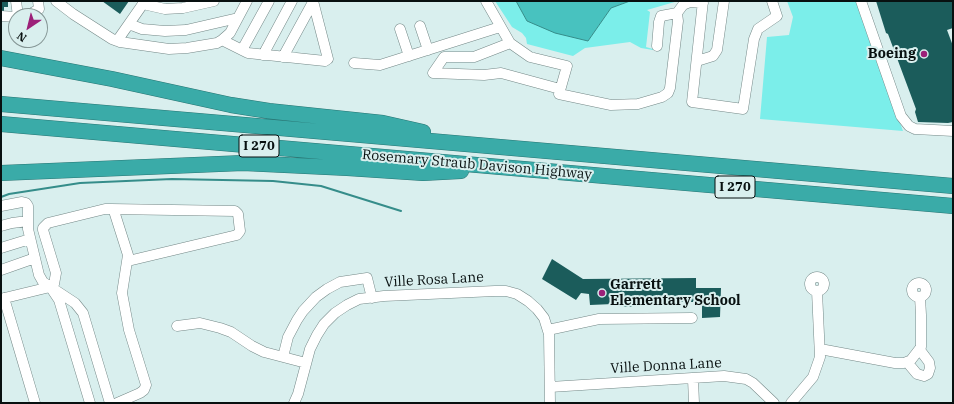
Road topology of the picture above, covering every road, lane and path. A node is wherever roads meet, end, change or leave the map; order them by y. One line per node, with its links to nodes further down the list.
1 (56, 1): 20 (street)
2 (214, 1): 12 (street)
3 (247, 1): 14 (street)
4 (269, 1): 23 (street)
5 (292, 1): 25 (street)
6 (486, 1): 17 (street)
7 (724, 1): 29 (street)
8 (772, 1): 29 (street)
9 (861, 1): 34 (street)
10 (313, 2): 27 (street); 27 (street)
11 (703, 2): 13 (street); 29 (street)
12 (144, 3): 15 (street)
13 (677, 13): 22 (street); 31 (street)
14 (238, 18): 15 (street); 19 (street)
15 (129, 24): 20 (street)
16 (420, 26): 24 (street)
17 (500, 27): 21 (street); 24 (street)
18 (400, 29): 26 (street)
19 (222, 40): 20 (street); 23 (street)
20 (117, 41)
21 (510, 43): 31 (street); 31 (street)
22 (657, 46)
23 (242, 50): 25 (street)
24 (428, 50): 26 (street)
25 (263, 55): 27 (street)
26 (409, 56): 30 (street)
27 (283, 57)
28 (1, 58): 35 (highway)
29 (697, 62)
30 (354, 63)
31 (560, 89)
32 (1, 104): 35 (highway, Rosemary Straub Davison Highway / I 270)
33 (1, 124): 36 (highway, Rosemary Straub Davison Highway / I 270)
34 (953, 131)
35 (487, 145): 38 (highway, Rosemary Straub Davison Highway / I 270)
36 (516, 168): 37 (highway); 40 (highway, Rosemary Straub Davison Highway / I 270)
37 (1, 173)
38 (953, 186)
39 (1, 206): 43 (street)
40 (953, 206)
41 (111, 209): 46 (street); 46 (street); 48 (street)
42 (1, 226): 43 (street)
43 (29, 230): 44 (street); 45 (street)
44 (1, 248)
45 (35, 258): 47 (street); 48 (street)
46 (128, 261): 66 (street)
47 (1, 270)
48 (50, 287): 51 (street); 64 (street); 65 (street)
49 (817, 291): 56 (street)
50 (920, 297): 57 (street)
51 (2, 298): 63 (street)
52 (372, 298): 55 (street, Ville Rosa Lane); 58 (street); 60 (street, Ville Rosa Lane)
53 (692, 318): 55 (street)
54 (177, 326): 58 (street)
55 (548, 330): 62 (street, Ville Rosa Lane)
56 (820, 349): 59 (street); 71 (street)
57 (920, 350): 59 (street); 59 (street)
58 (283, 357): 60 (street)
59 (907, 362)
60 (306, 363): 67 (street, Ville Rosa Lane)
61 (693, 379): 62 (street, Ville Donna Lane); 69 (street); 70 (street, Ville Donna Lane)
62 (550, 387): 68 (street, Ville Rosa Lane)
63 (35, 403)
64 (90, 403)
65 (110, 403)
66 (117, 403)
67 (294, 403)
68 (550, 403)
69 (694, 403)
70 (774, 403)
71 (791, 403)

